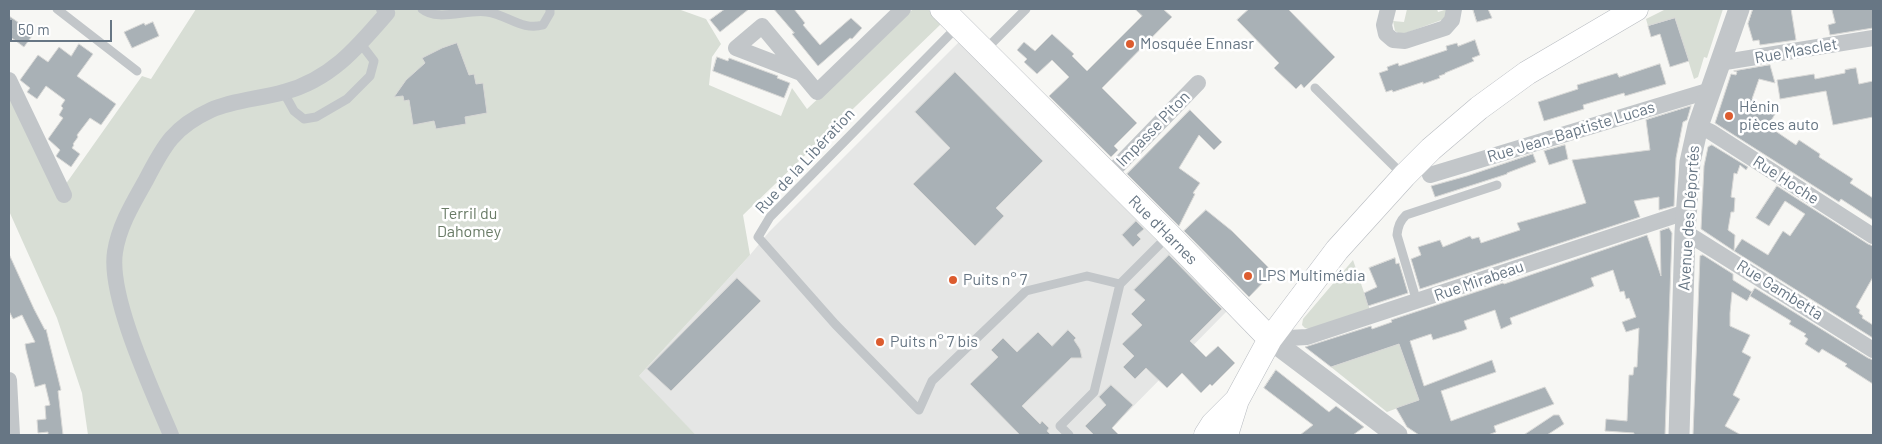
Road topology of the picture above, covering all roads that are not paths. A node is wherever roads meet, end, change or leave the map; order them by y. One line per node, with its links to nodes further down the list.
1 (57, 9): 17 (lane)
2 (422, 9): 3 (lane)
3 (550, 9)
4 (903, 9): 18 (street)
5 (942, 9): 12 (main road, Rue d'Harnes)
6 (1026, 9): 15 (lane)
7 (1388, 9): 8 (street)
8 (1454, 9)
9 (1636, 9): 27 (main road)
10 (1738, 9): 16 (street, Avenue des Déportés)
11 (388, 10): 14 (street)
12 (959, 25): 15 (main road, Rue d'Harnes); 33 (lane, Rue de la Libération)
13 (1873, 38): 16 (street, Rue Masclet)
14 (361, 44): 23 (street); 23 (lane)
15 (984, 51): 25 (main road, Rue d'Harnes)
16 (1719, 64): 22 (street, Avenue des Déportés)
17 (137, 71)
18 (801, 73)
19 (9, 80): 29 (street)
20 (1198, 82): 25 (street, Impasse Piton)
21 (1316, 88): 27 (lane)
22 (1711, 90): 24 (street, Avenue des Déportés); 26 (street, Rue Jean-Baptiste Lucas)
23 (284, 92): 40 (street)
24 (1698, 126): 30 (street, Avenue des Déportés); 32 (street, Rue Hoche)
25 (1109, 175): 31 (main road, Rue d'Harnes)
26 (1430, 175)
27 (1404, 176): 35 (main road)
28 (1498, 185): 34 (lane)
29 (64, 194)
30 (1686, 222): 34 (street, Rue Mirabeau); 36 (street, Rue Gambetta); 45 (street, Avenue des Déportés)
31 (1169, 235): 33 (lane); 35 (main road, Rue d'Harnes)
32 (1873, 236)
33 (1120, 284): 41 (lane)
34 (1417, 302): 35 (street, Rue Mirabeau)
35 (1270, 339): 38 (main road); 44 (street, Rue d'Harnes)
36 (1873, 350)
37 (9, 380): 39 (street)
38 (1237, 400): 42 (main road); 43 (main road)
39 (12, 435)
40 (171, 435)
41 (1069, 435)
42 (1206, 435)
43 (1226, 435)
44 (1397, 435)
45 (1679, 435)

